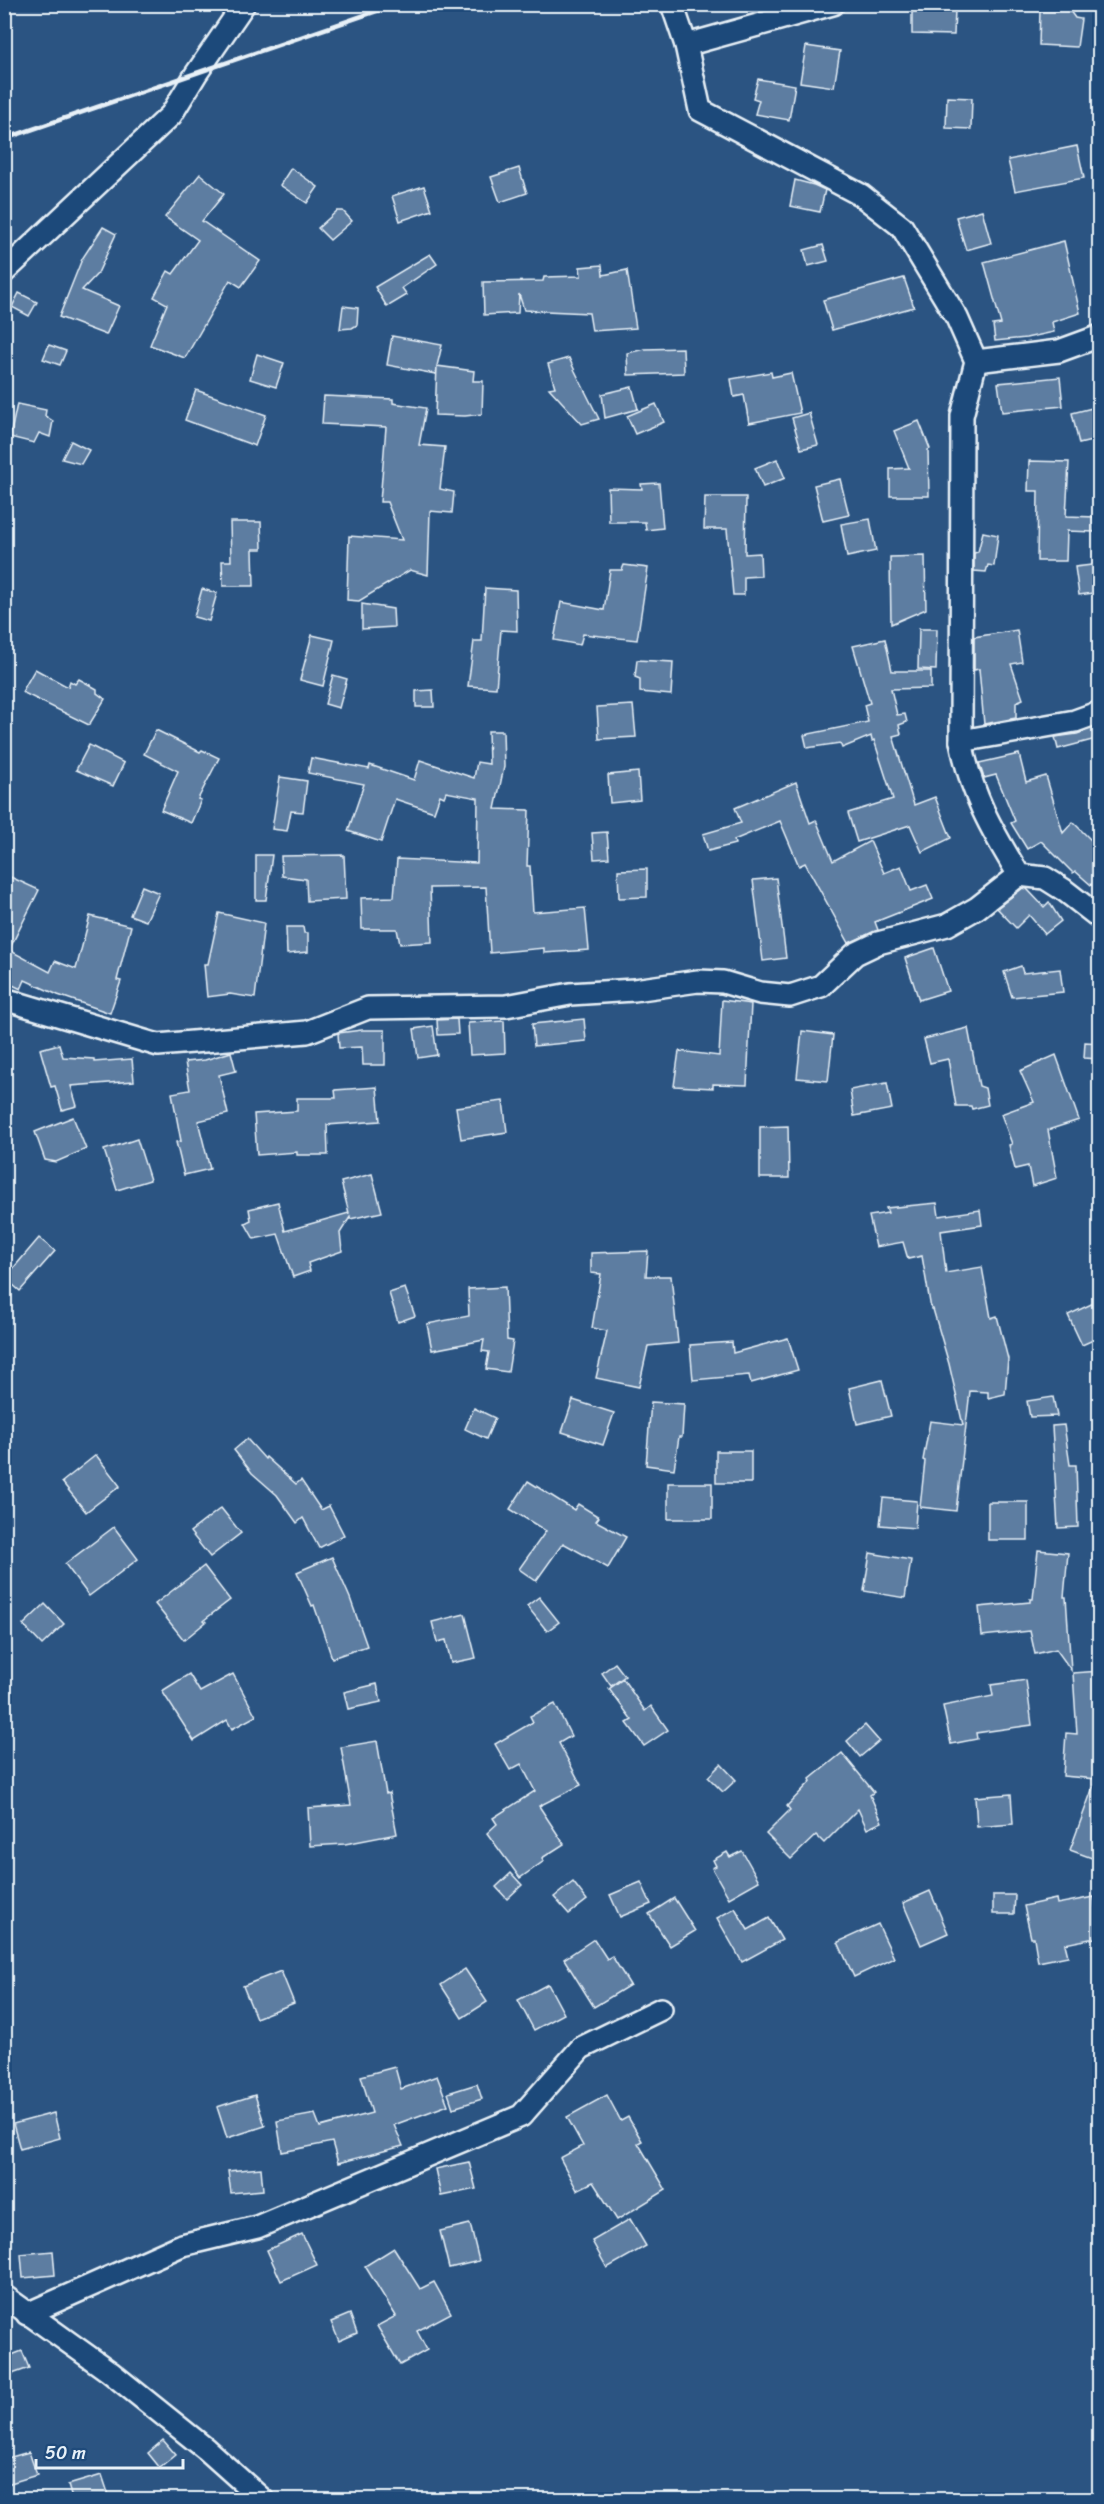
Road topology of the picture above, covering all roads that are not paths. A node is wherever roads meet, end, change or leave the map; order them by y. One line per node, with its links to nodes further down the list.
1 (244, 4): 5 (street)
2 (672, 4): 4 (street)
3 (833, 4): 4 (street)
4 (686, 45): 7 (street)
5 (4, 272)
6 (1100, 336): 7 (street)
7 (976, 361): 9 (street)
8 (1100, 712): 9 (street)
9 (961, 741): 10 (street)
10 (1019, 875): 11 (street); 12 (street)
11 (1100, 918)
12 (4, 999)
13 (661, 2009): 15 (street)
14 (4, 2296): 15 (street)
15 (27, 2314): 16 (street)
16 (263, 2499)

